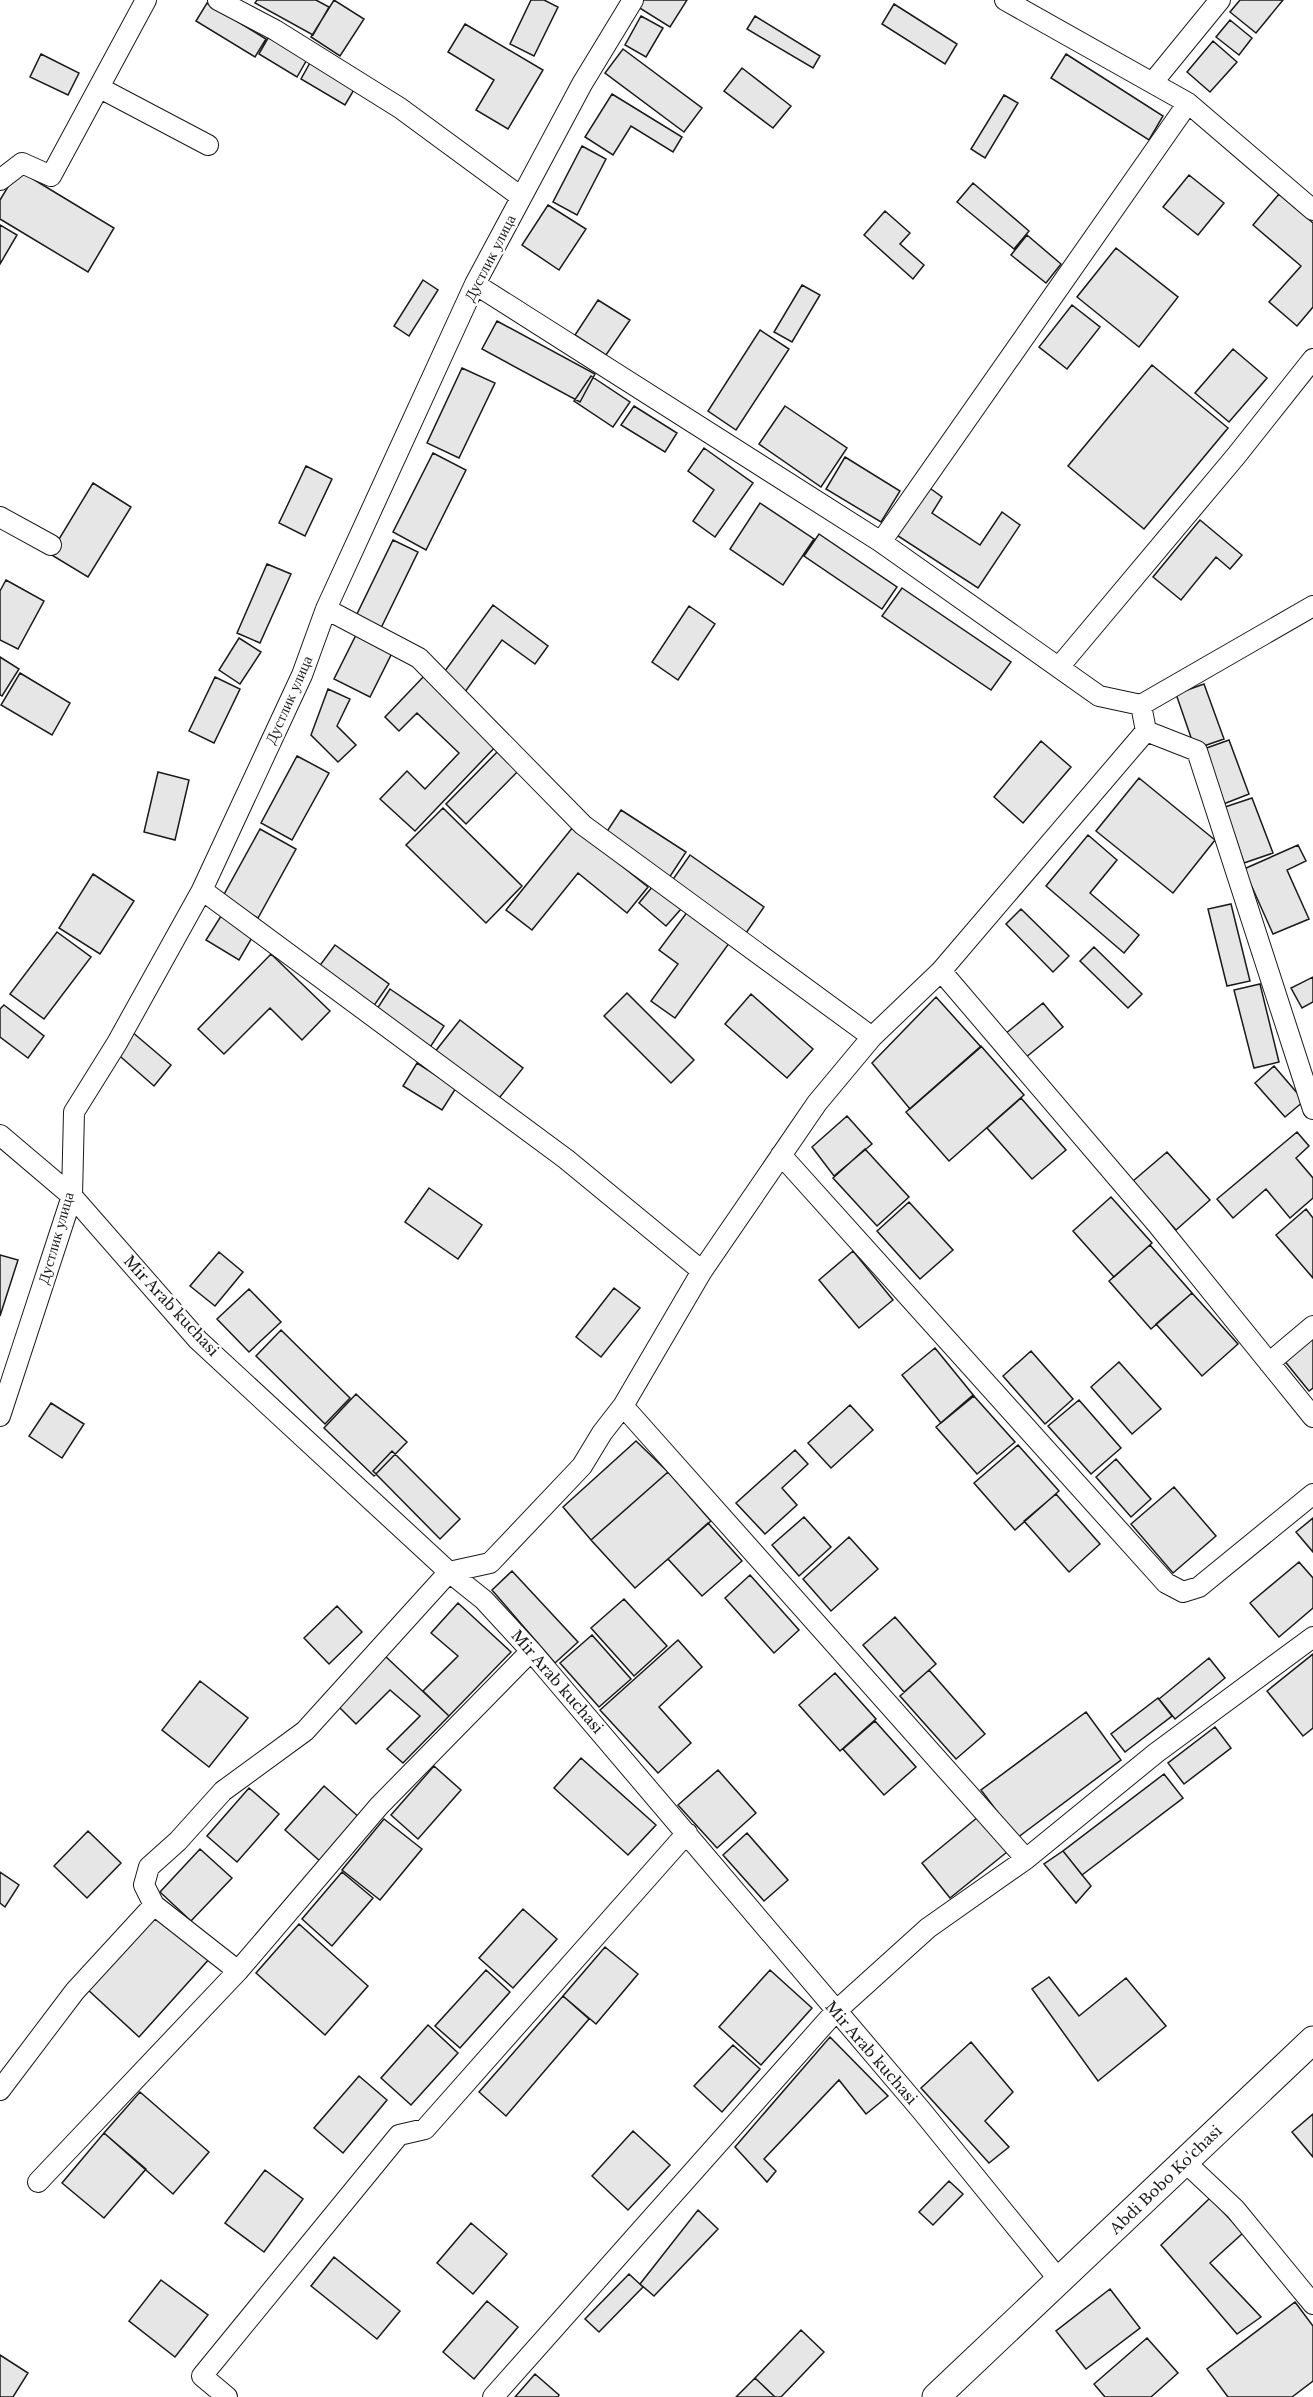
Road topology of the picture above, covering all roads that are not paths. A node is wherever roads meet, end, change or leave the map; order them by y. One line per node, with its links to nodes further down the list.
1 (146, 0): 7 (street)
2 (218, 0): 11 (street)
3 (633, 0): 11 (street, Дустлик улица)
4 (1005, 0): 6 (street)
5 (1220, 0): 6 (street)
6 (1153, 82): 8 (street)
7 (100, 88): 9 (street); 10 (street)
8 (1188, 104): 12 (street); 16 (street)
9 (208, 145)
10 (0, 180)
11 (521, 197): 13 (street, Дустлик улица)
12 (1313, 210)
13 (475, 284): 16 (street); 19 (street, Дустлик улица)
14 (1313, 359): 20 (street)
15 (0, 517): 17 (street)
16 (881, 542): 20 (street)
17 (51, 545)
18 (1313, 606): 21 (street)
19 (326, 609): 23 (street, Дустлик улица); 25 (street)
20 (1059, 667): 21 (street)
21 (1141, 705): 22 (street)
22 (1146, 731): 24 (street); 26 (street)
23 (202, 890): 29 (street, Дустлик улица); 30 (street)
24 (941, 971): 25 (street); 32 (street)
25 (872, 1037): 28 (street)
26 (1313, 1109)
27 (0, 1135): 29 (street, Mir Arab kuchasi)
28 (780, 1155): 30 (street); 36 (street)
29 (72, 1196): 34 (street, Дустлик улица); 37 (street, Mir Arab kuchasi)
30 (702, 1271): 33 (street)
31 (1313, 1326): 32 (street)
32 (1269, 1363): 35 (street)
33 (623, 1406): 37 (street); 41 (street)
34 (0, 1416)
35 (1313, 1417)
36 (1313, 1494)
37 (449, 1572): 39 (street, Mir Arab kuchasi); 42 (street)
38 (1313, 1637): 41 (street)
39 (531, 1651): 40 (street, Mir Arab kuchasi); 43 (street)
40 (687, 1833): 44 (street, Mir Arab kuchasi); 51 (street)
41 (1026, 1859): 44 (street)
42 (154, 1905): 43 (street); 46 (street)
43 (238, 1971): 48 (street)
44 (835, 2012): 49 (street, Mir Arab kuchasi); 52 (street)
45 (1313, 2040): 47 (main road, Abdi Bobo Ko'chasi)
46 (0, 2090)
47 (1185, 2162): 49 (main road, Abdi Bobo Ko'chasi); 50 (street)
48 (39, 2182)
49 (1060, 2281): 53 (main road, Abdi Bobo Ko'chasi)
50 (1313, 2304)
51 (227, 2397)
52 (493, 2397)
53 (936, 2397)

